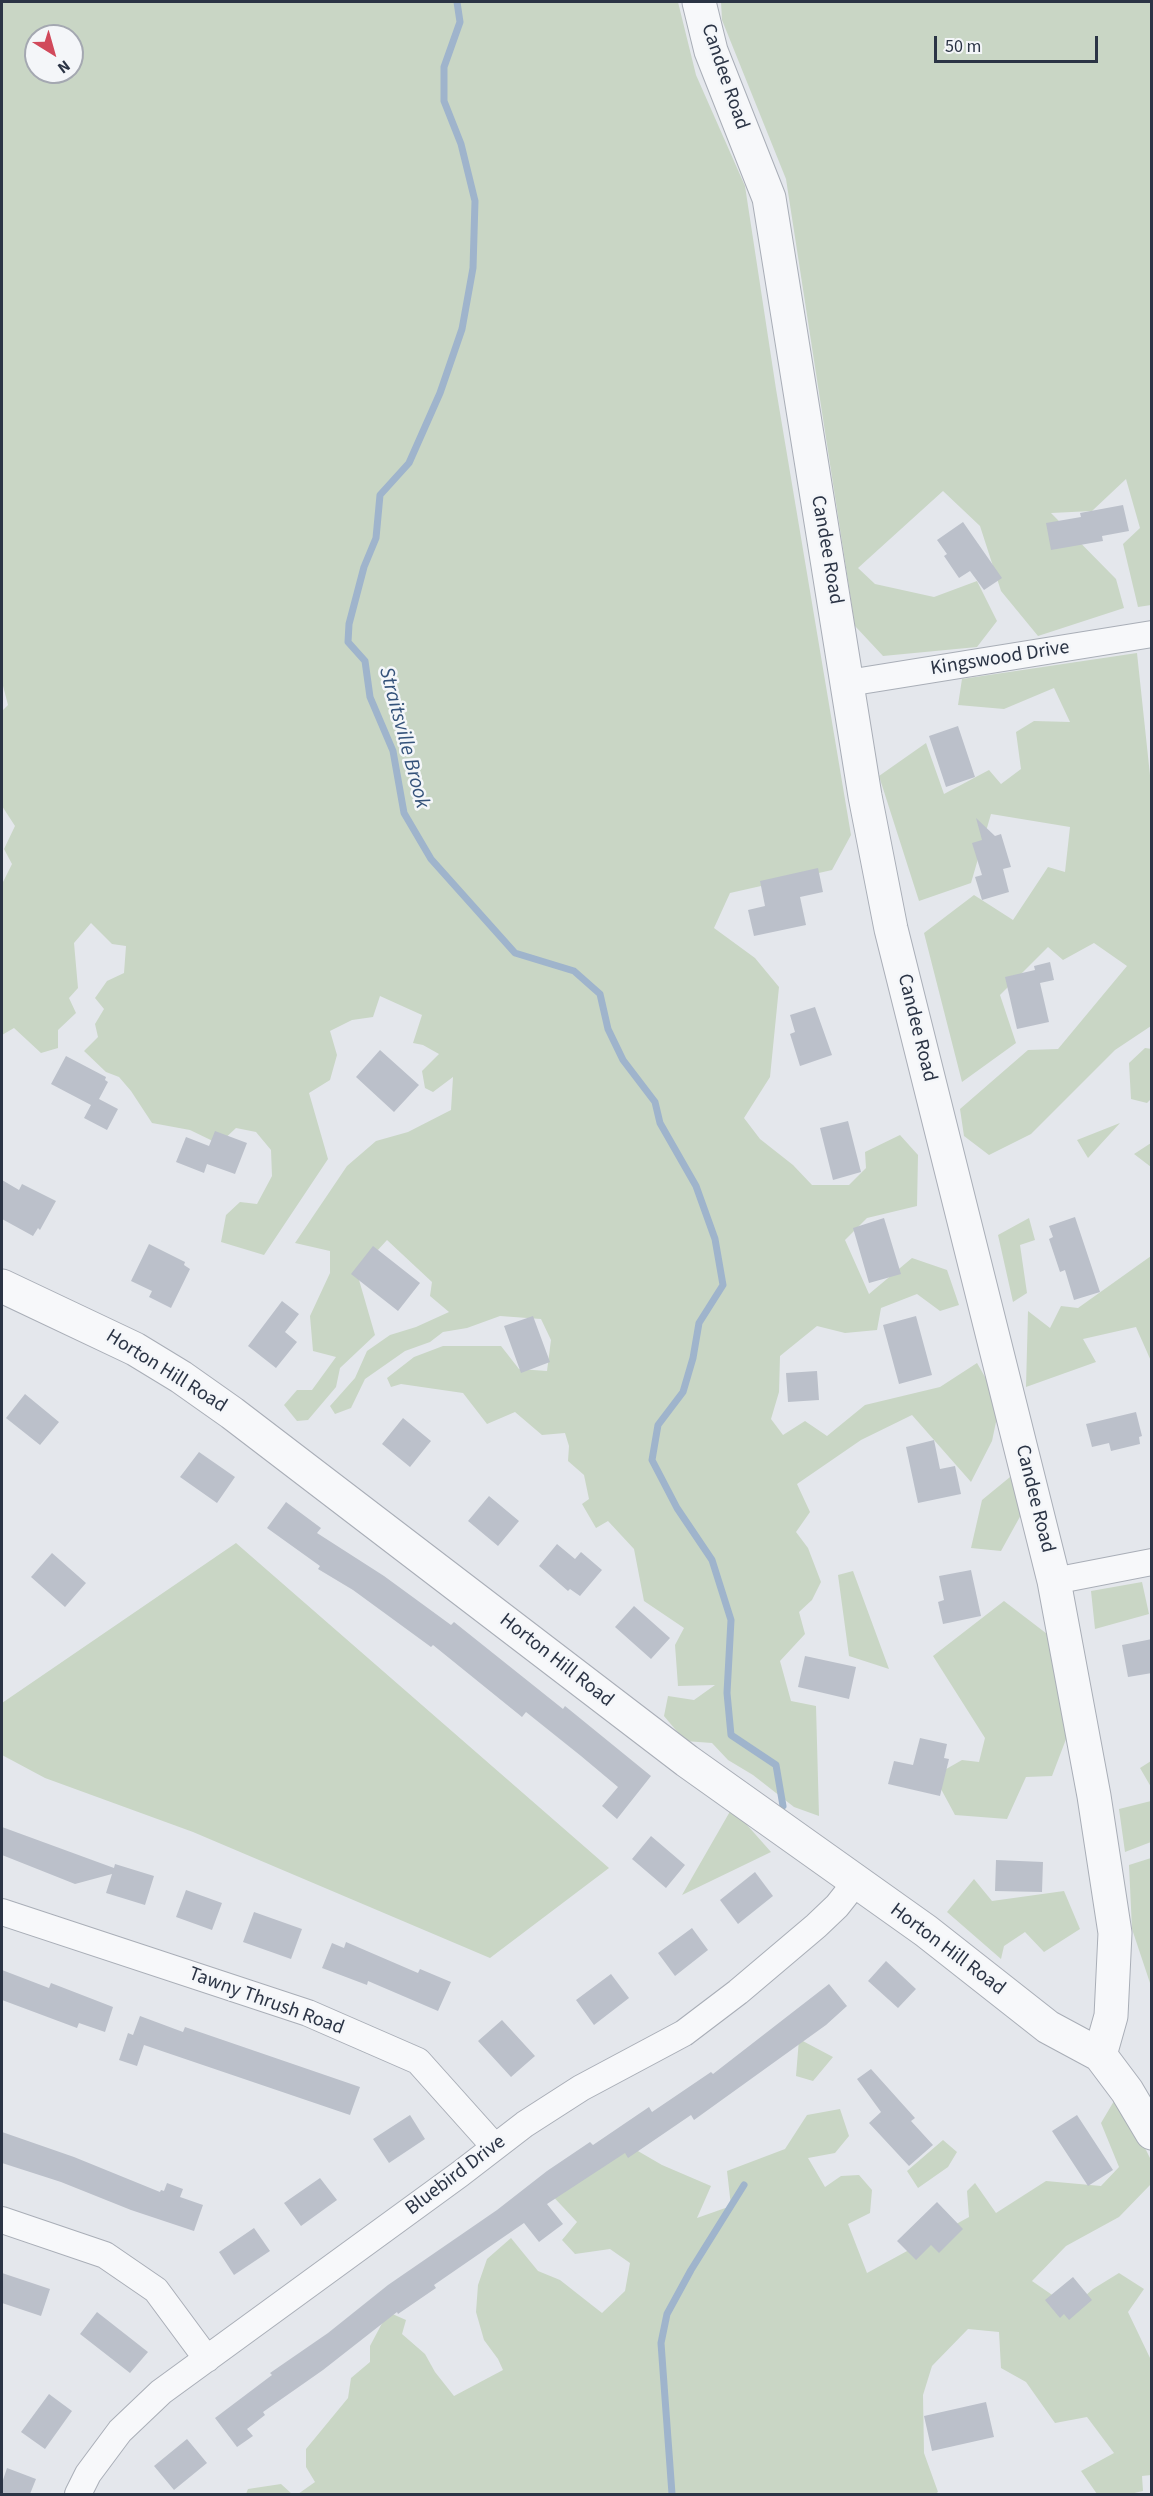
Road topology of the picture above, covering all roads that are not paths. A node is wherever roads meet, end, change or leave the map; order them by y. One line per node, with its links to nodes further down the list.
1 (699, 2): 3 (street, Candee Road)
2 (1152, 634): 3 (street, Kingswood Drive)
3 (848, 683): 6 (street, Candee Road)
4 (2, 1286): 7 (street, Horton Hill Road)
5 (1152, 1562): 6 (street)
6 (1054, 1581): 9 (street, Candee Road)
7 (856, 1882): 9 (street, Horton Hill Road); 11 (street, Bluebird Drive)
8 (2, 1912): 11 (street, Tawny Thrush Road)
9 (1100, 2055): 10 (street)
10 (1152, 2133)
11 (495, 2147): 13 (street, Bluebird Drive)
12 (2, 2220): 13 (street)
13 (207, 2359): 14 (street, Bluebird Drive)
14 (78, 2494)

